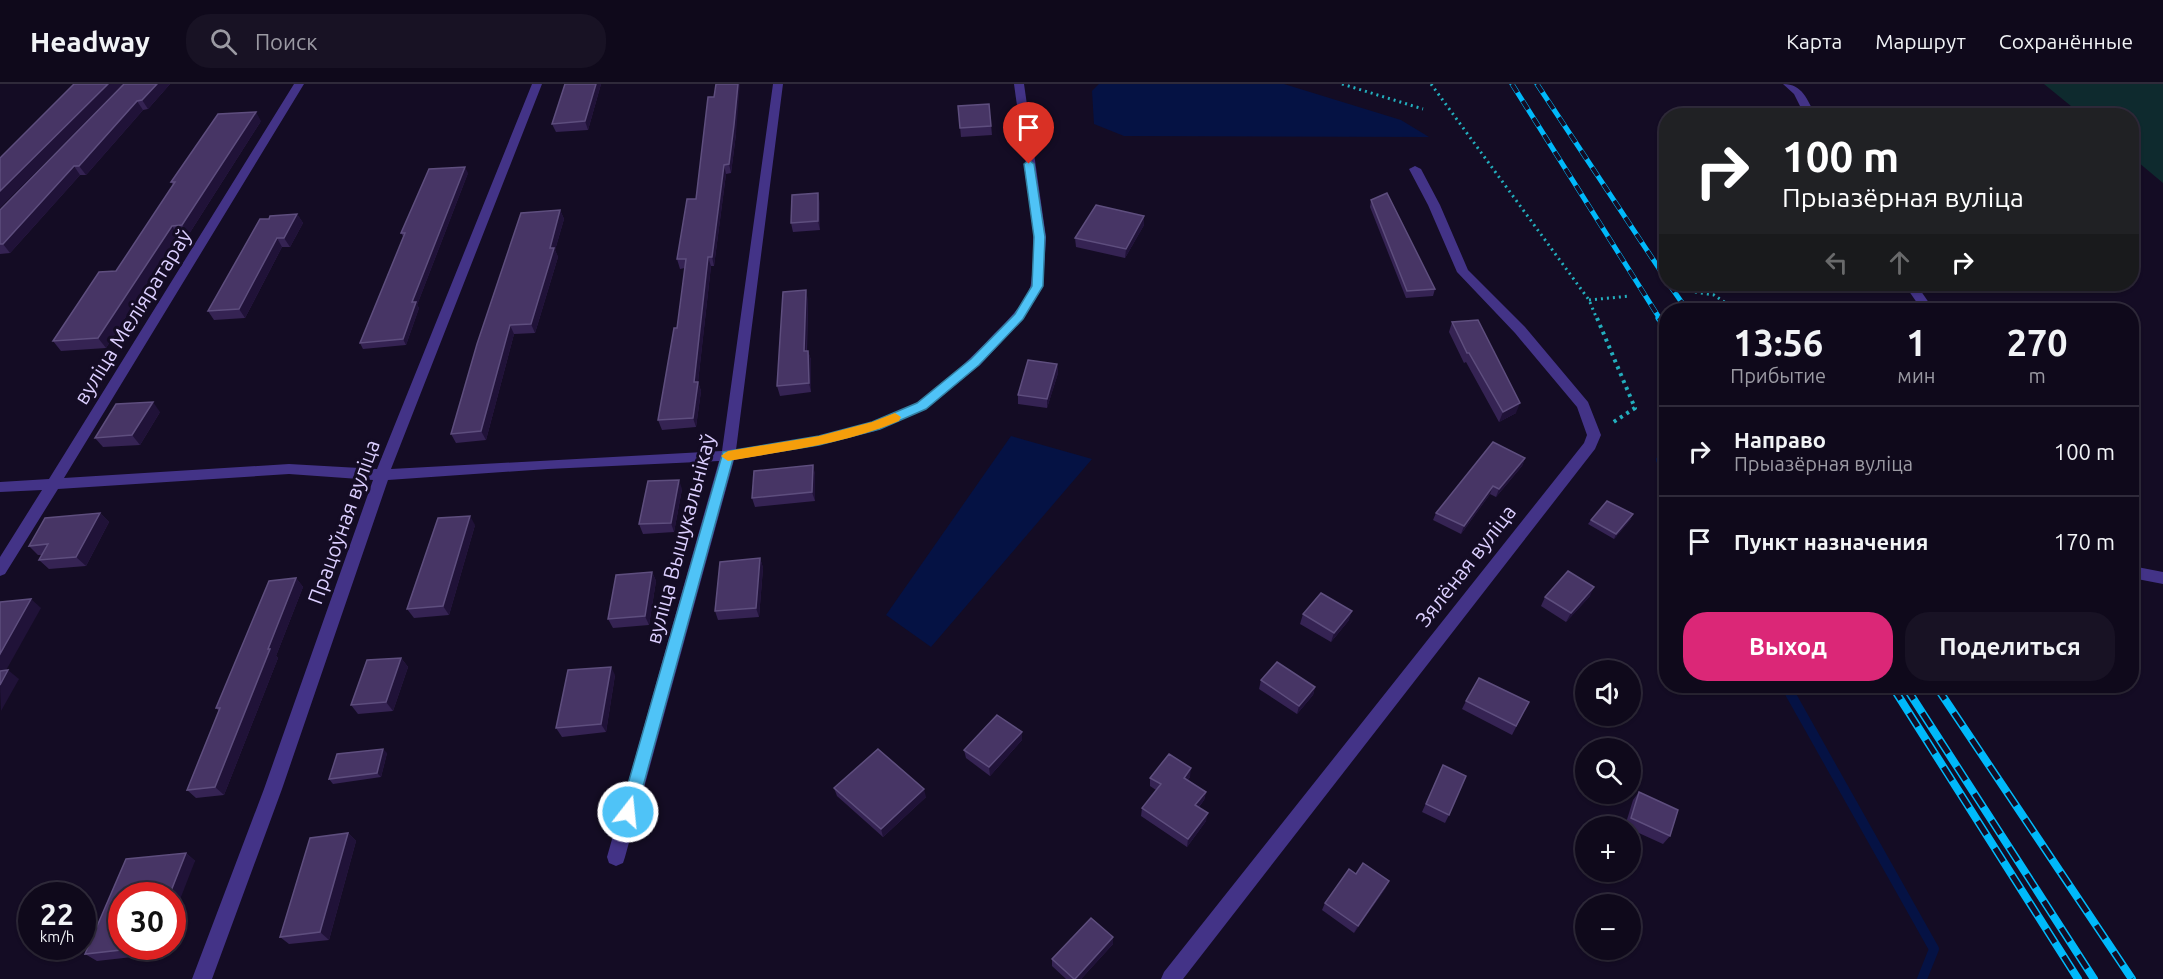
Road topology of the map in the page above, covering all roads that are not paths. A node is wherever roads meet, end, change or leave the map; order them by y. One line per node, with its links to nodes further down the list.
1 (299, 84): 10 (street, вуліца Меліяратараў)
2 (537, 84): 9 (street, Працоўная вуліца)
3 (778, 84): 8 (street, вуліца Вышукальнікаў)
4 (1019, 84): 8 (street)
5 (1788, 84): 6 (street)
6 (1807, 108)
7 (1414, 169): 17 (street, Зялёная вуліца)
8 (728, 456): 9 (street); 15 (street, вуліца Вышукальнікаў)
9 (382, 475): 10 (street); 16 (street, Працоўная вуліца)
10 (54, 482): 11 (street); 12 (street, вуліца Меліяратараў)
11 (0, 487)
12 (0, 570)
13 (2139, 573): 14 (street)
14 (2163, 578)
15 (616, 857)
16 (202, 979)
17 (1171, 979)

